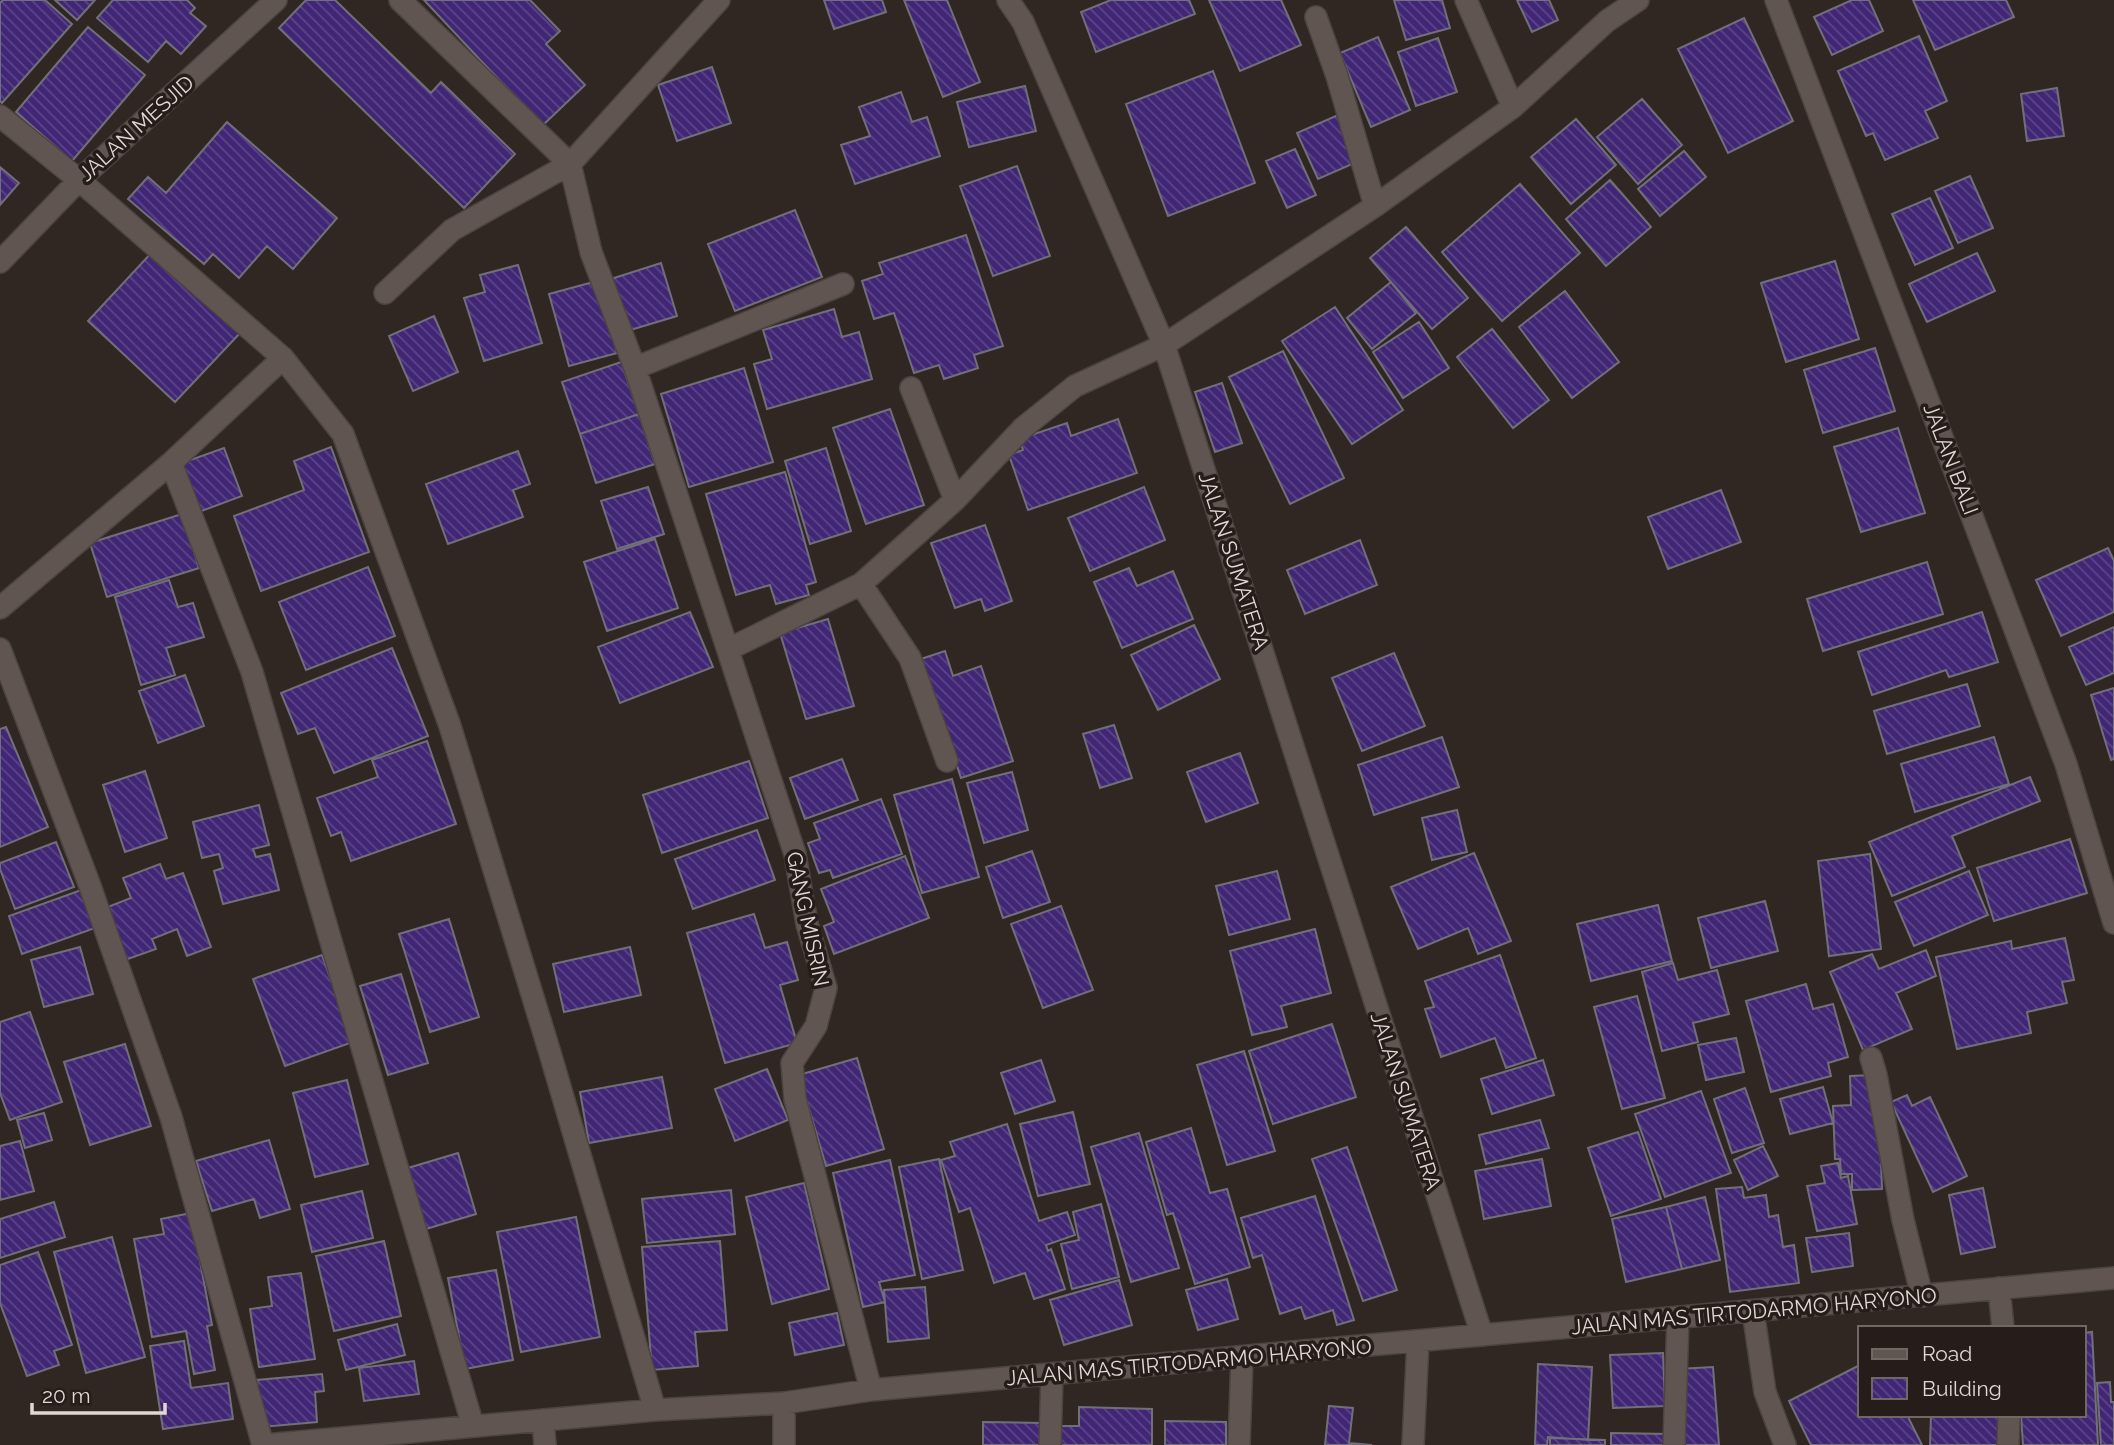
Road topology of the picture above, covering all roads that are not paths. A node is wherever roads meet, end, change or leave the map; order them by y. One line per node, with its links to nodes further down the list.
1 (400, 0): 11 (street)
2 (719, 0): 11 (street)
3 (1008, 0): 17 (street, JALAN SUMATERA)
4 (1466, 0): 9 (street)
5 (1638, 0): 9 (street)
6 (1776, 0): 28 (street, JALAN BALI)
7 (268, 3): 12 (street, JALAN MESJID)
8 (1315, 17): 13 (street)
9 (1513, 107): 13 (street)
10 (0, 117): 12 (street)
11 (570, 164): 16 (street); 19 (street, GANG MISRIN)
12 (79, 180): 14 (street, JALAN MESJID); 18 (street)
13 (1376, 206): 17 (street)
14 (0, 262)
15 (843, 284): 19 (street)
16 (385, 293)
17 (1164, 345): 22 (street); 36 (street, JALAN SUMATERA)
18 (283, 358): 21 (street); 42 (street)
19 (635, 368): 26 (street, GANG MISRIN)
20 (911, 388): 22 (street)
21 (171, 463): 24 (street); 45 (street)
22 (955, 500): 23 (street)
23 (861, 583): 26 (street); 27 (street)
24 (0, 608)
25 (0, 649): 46 (street)
26 (729, 649): 40 (street, GANG MISRIN)
27 (947, 761)
28 (2114, 923)
29 (1871, 1058): 32 (street)
30 (2114, 1278): 31 (street, JALAN MAS TIRTODARMO HARYONO)
31 (1999, 1288): 32 (street, JALAN MAS TIRTODARMO HARYONO); 35 (street)
32 (1923, 1296): 33 (street, JALAN MAS TIRTODARMO HARYONO)
33 (1754, 1311): 34 (street, JALAN MAS TIRTODARMO HARYONO); 53 (street)
34 (1678, 1317): 36 (street, JALAN MAS TIRTODARMO HARYONO); 52 (street)
35 (2003, 1326)
36 (1482, 1335): 37 (street, JALAN MAS TIRTODARMO HARYONO)
37 (1418, 1341): 38 (street, JALAN MAS TIRTODARMO HARYONO); 51 (street)
38 (1242, 1357): 39 (street, JALAN MAS TIRTODARMO HARYONO); 50 (street)
39 (1052, 1374): 40 (street, JALAN MAS TIRTODARMO HARYONO); 49 (street)
40 (871, 1390): 41 (street, JALAN MAS TIRTODARMO HARYONO)
41 (784, 1403): 42 (street, JALAN MAS TIRTODARMO HARYONO); 48 (street)
42 (654, 1410): 44 (street, JALAN MAS TIRTODARMO HARYONO)
43 (2009, 1417): 54 (street)
44 (543, 1419): 45 (street, JALAN MAS TIRTODARMO HARYONO); 47 (street)
45 (472, 1426): 46 (street, JALAN MAS TIRTODARMO HARYONO)
46 (264, 1445)
47 (545, 1445)
48 (784, 1445)
49 (1050, 1445)
50 (1239, 1445)
51 (1413, 1445)
52 (1674, 1445)
53 (1785, 1445)
54 (2008, 1445)

